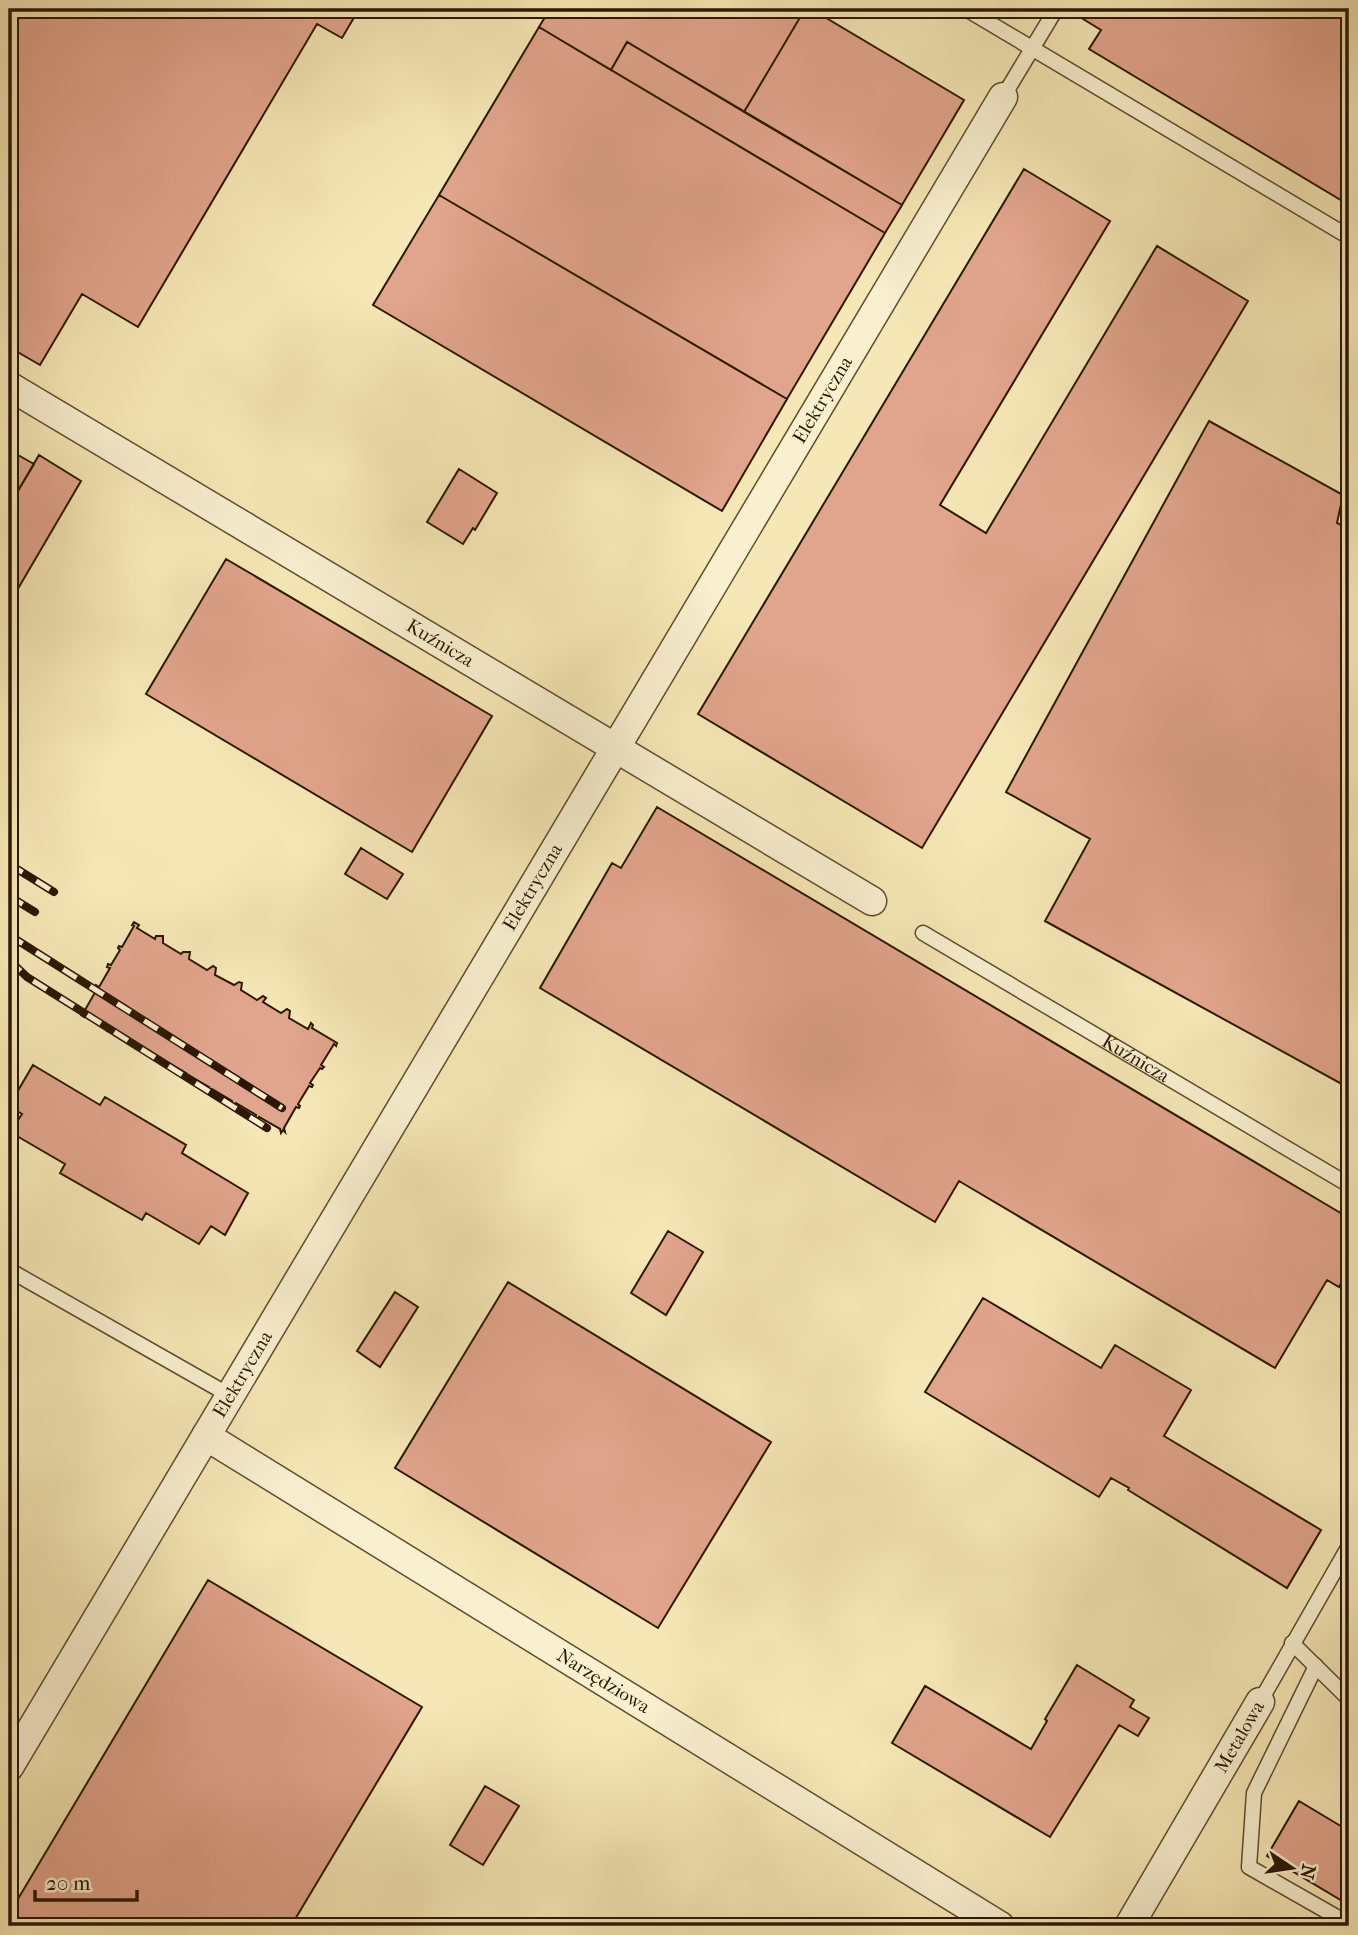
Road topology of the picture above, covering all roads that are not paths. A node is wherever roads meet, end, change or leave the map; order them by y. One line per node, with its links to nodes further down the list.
1 (966, 9): 3 (lane)
2 (1056, 9): 3 (lane, Elektryczna)
3 (1033, 48): 4 (lane, Elektryczna); 5 (lane)
4 (1003, 97): 7 (street, Elektryczna)
5 (1349, 237)
6 (9, 386): 7 (street, Kuźnicza)
7 (617, 748): 8 (street, Kuźnicza); 12 (street, Elektryczna)
8 (872, 901)
9 (923, 933): 10 (lane, Kuźnicza)
10 (1349, 1185)
11 (9, 1270): 12 (lane)
12 (229, 1395): 13 (street, Elektryczna)
13 (206, 1436): 19 (street, Elektryczna); 21 (street, Narzędziowa)
14 (1349, 1546): 15 (lane, Metalowa)
15 (1292, 1643): 16 (lane); 18 (lane, Metalowa)
16 (1316, 1666): 17 (lane); 20 (lane)
17 (1349, 1699)
18 (1259, 1702): 22 (street, Metalowa)
19 (9, 1767)
20 (1349, 1924)
21 (1000, 1926)
22 (1129, 1926)

